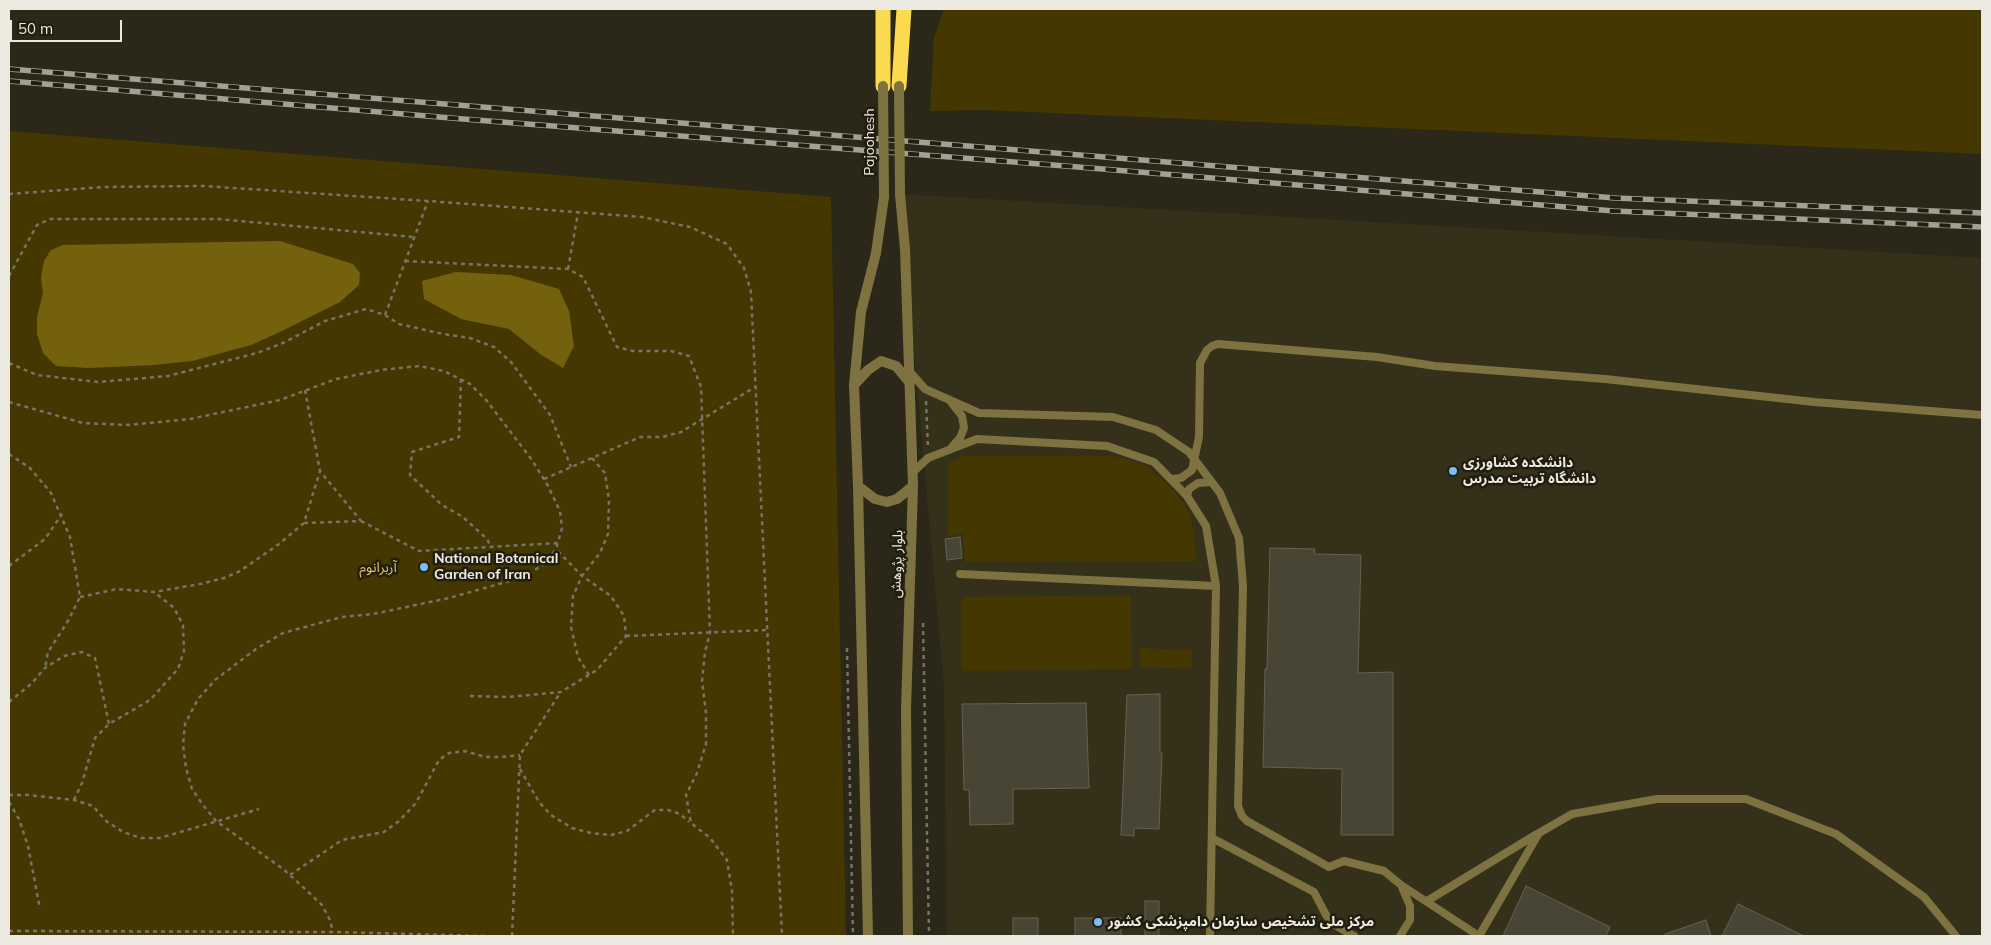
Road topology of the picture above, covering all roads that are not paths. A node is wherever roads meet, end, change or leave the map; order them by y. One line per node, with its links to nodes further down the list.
1 (883, 9): 3 (highway)
2 (904, 9): 3 (highway)
3 (891, 86): 4 (street, Pajoohesh, bridge); 7 (street, Pajoohesh, bridge)
4 (900, 194): 5 (street, بلوار پژوهش)
5 (910, 372): 6 (street, بلوار پژوهش); 8 (lane)
6 (910, 383): 7 (street); 12 (street, بلوار پژوهش)
7 (854, 385): 15 (street)
8 (950, 400): 10 (lane); 11 (lane)
9 (1982, 415): 11 (lane)
10 (951, 449): 12 (lane); 13 (lane)
11 (1195, 461): 13 (lane); 14 (lane)
12 (912, 473): 16 (street, بلوار پژوهش)
13 (1171, 479): 17 (lane)
14 (1211, 482): 17 (lane); 22 (lane)
15 (858, 486): 16 (street); 24 (street)
16 (913, 486): 25 (street, بلوار پژوهش)
17 (1187, 496): 19 (lane)
18 (960, 574): 19 (lane)
19 (1216, 586): 21 (lane)
20 (1538, 833): 23 (lane); 29 (lane); 30 (lane)
21 (1212, 838): 26 (lane); 27 (lane)
22 (1401, 885): 23 (lane); 28 (lane)
23 (1427, 901): 29 (lane)
24 (868, 936)
25 (908, 936)
26 (1210, 936)
27 (1354, 936)
28 (1400, 936)
29 (1479, 936)
30 (1956, 936)

